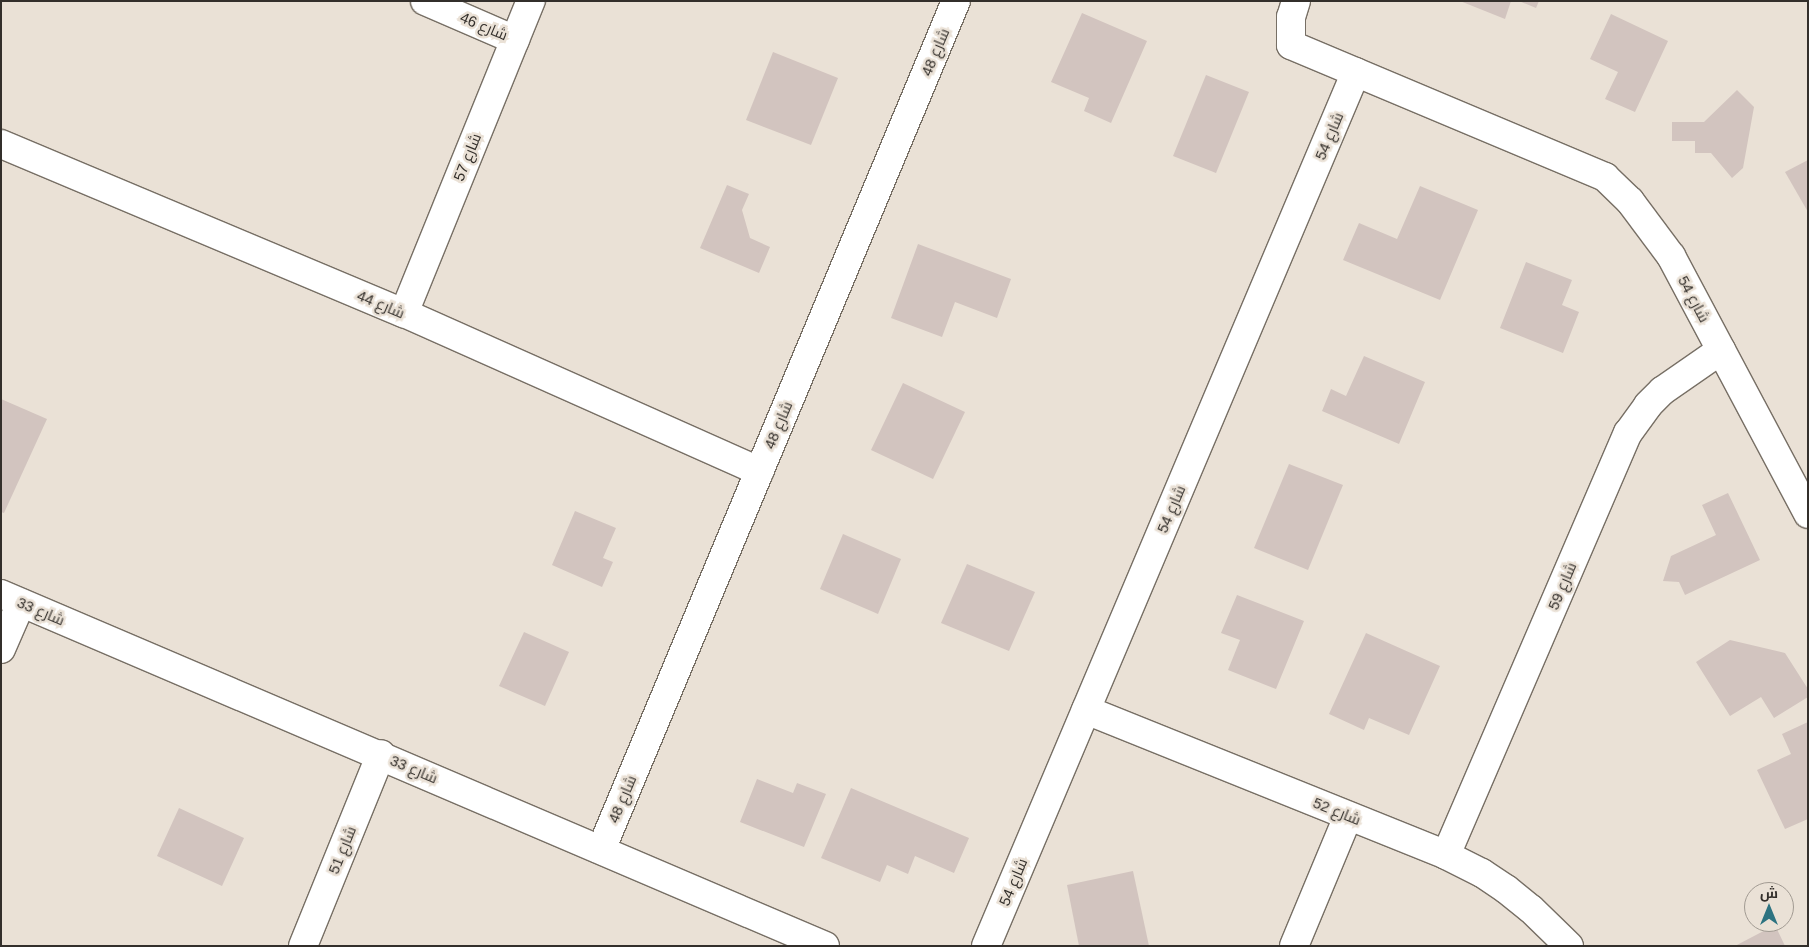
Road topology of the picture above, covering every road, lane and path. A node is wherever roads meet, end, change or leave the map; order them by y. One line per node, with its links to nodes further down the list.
1 (425, 1): 5 (street, شارع 46)
2 (531, 1): 5 (street, شارع 57)
3 (956, 1): 10 (street, شارع 48)
4 (1296, 1): 6 (street, شارع 54)
5 (515, 40): 8 (street, شارع 57)
6 (1356, 72): 9 (street, شارع 54); 14 (street, شارع 54)
7 (2, 146): 8 (street, شارع 44)
8 (404, 313): 10 (street, شارع 44)
9 (1721, 350): 11 (street, شارع 54); 18 (street, شارع 59)
10 (759, 470): 17 (street, شارع 48)
11 (1808, 514)
12 (11, 598): 13 (street); 15 (street, شارع 33)
13 (1, 650)
14 (1086, 710): 16 (street, شارع 52); 21 (street, شارع 54)
15 (380, 754): 17 (street, شارع 33); 19 (street, شارع 51)
16 (1348, 816): 18 (street, شارع 52); 22 (street)
17 (601, 850): 20 (street, شارع 33)
18 (1446, 855): 23 (street, شارع 52)
19 (303, 946)
20 (825, 946)
21 (986, 946)
22 (1294, 946)
23 (1569, 946)

